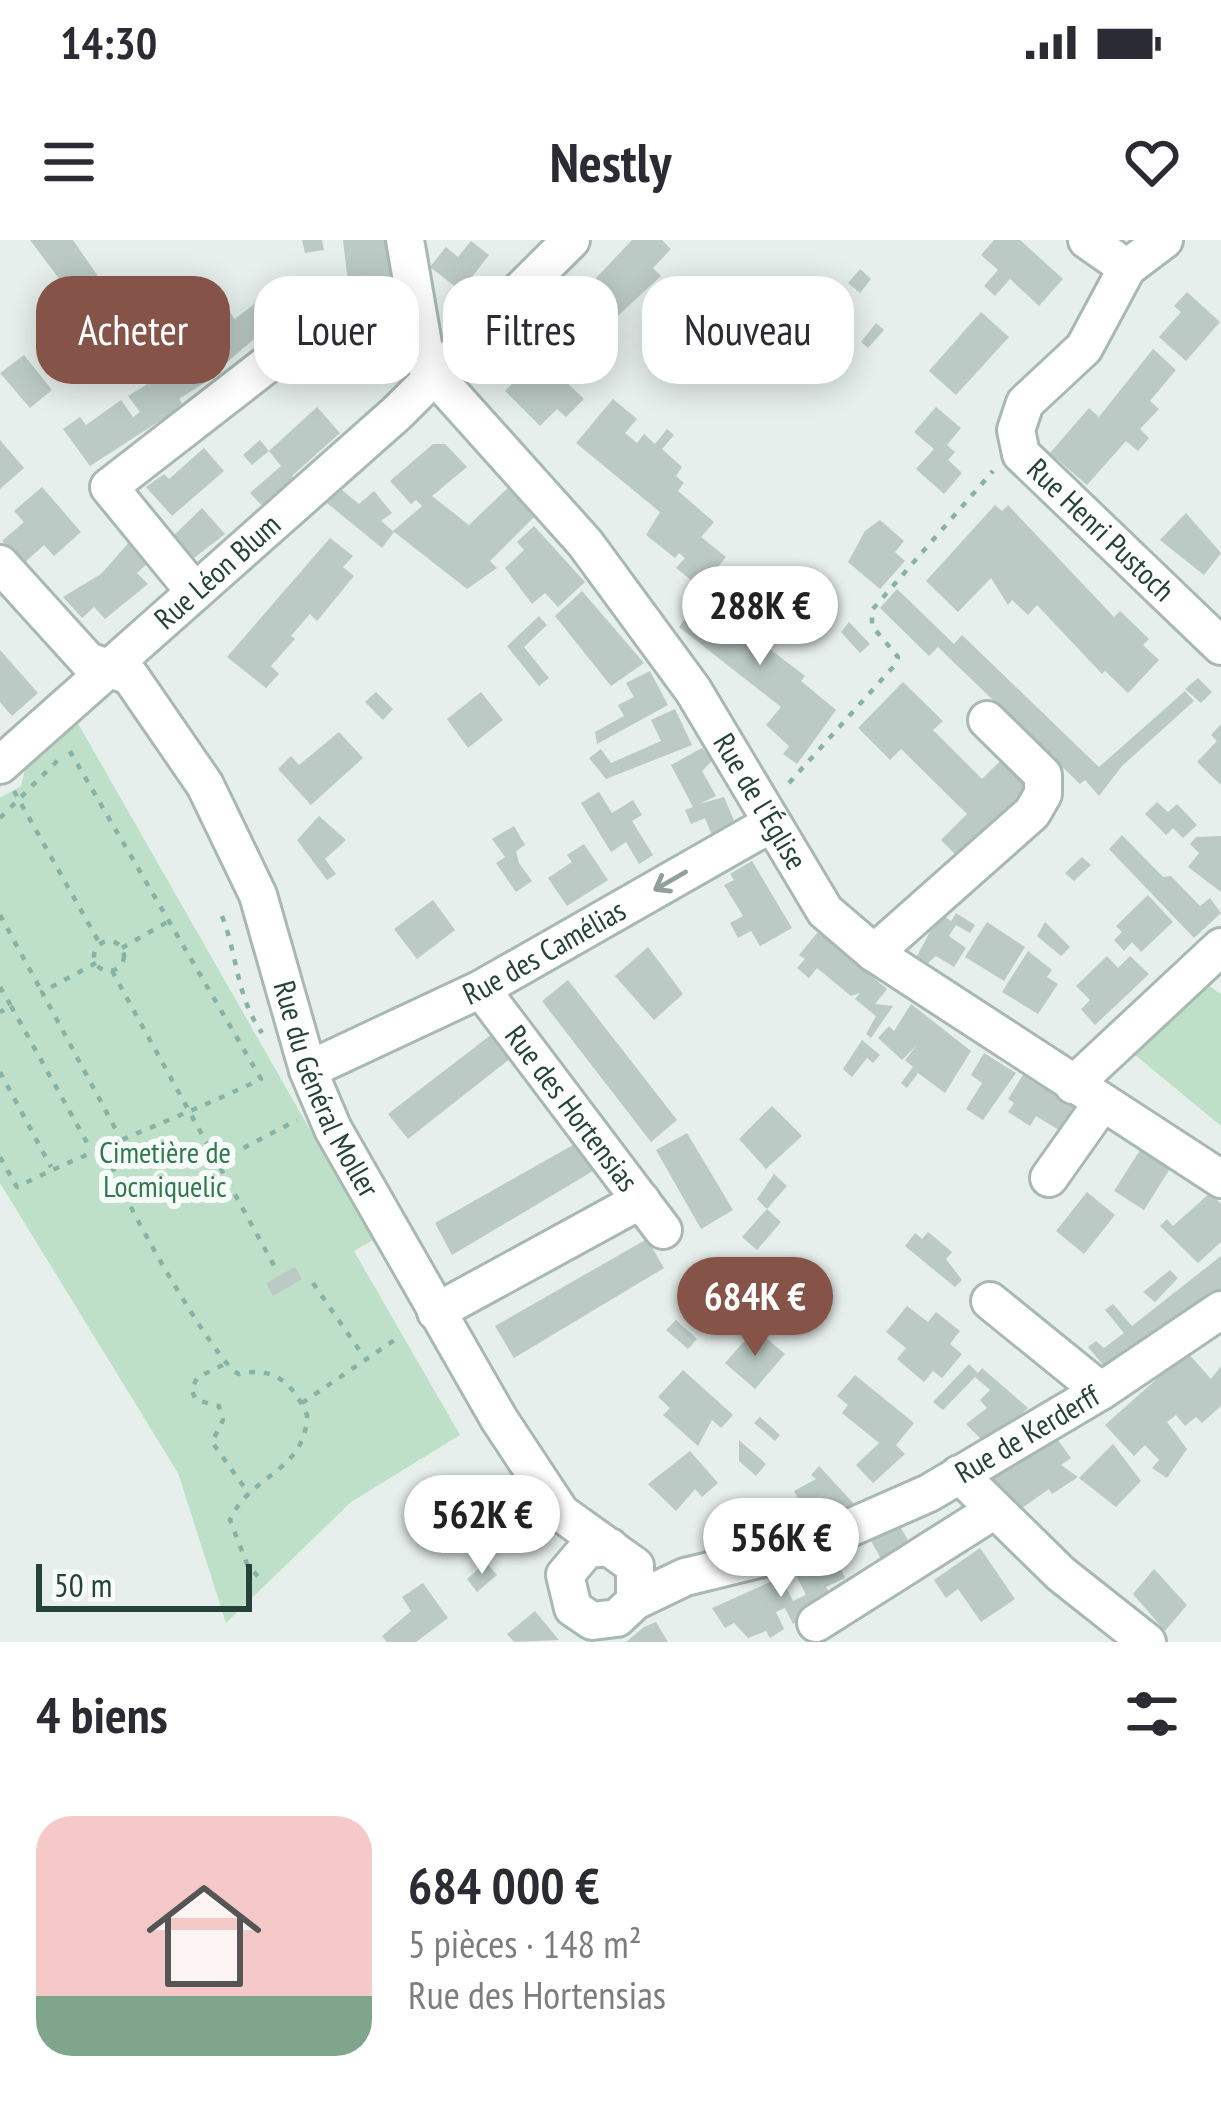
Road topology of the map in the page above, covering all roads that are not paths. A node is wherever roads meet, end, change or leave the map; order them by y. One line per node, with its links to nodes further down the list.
1 (405, 240): 7 (street, Rue de l'Église)
2 (571, 240): 7 (street, Rue Léon Blum)
3 (1087, 240): 5 (street)
4 (1164, 240): 5 (street, Rue Henri Pustoch)
5 (1127, 268): 10 (street, Rue Henri Pustoch)
6 (254, 375): 9 (street)
7 (434, 377): 9 (street, Rue Léon Blum); 14 (street, Rue de l'Église)
8 (0, 564): 11 (street, Rue du Général Moller)
9 (195, 592): 11 (street, Rue Léon Blum)
10 (1221, 646)
11 (107, 670): 13 (street, Rue Léon Blum); 18 (street, Rue du Général Moller)
12 (987, 720): 16 (street)
13 (0, 765)
14 (766, 813): 16 (street, Rue de l'Église); 17 (street, Rue des Camélias, one-way to 17)
15 (1221, 947): 19 (street)
16 (874, 953): 19 (street, Rue de l'Église)
17 (481, 989): 18 (street, Rue des Camélias); 22 (street, Rue des Hortensias)
18 (308, 1070): 26 (street, Rue du Général Moller)
19 (1088, 1094): 20 (street); 21 (street, Rue de l'Église)
20 (1049, 1178)
21 (1221, 1179)
22 (641, 1200): 23 (street, Rue des Hortensias); 26 (street)
23 (663, 1230)
24 (990, 1301): 27 (street)
25 (1221, 1310): 27 (street, Rue de Kerderff)
26 (436, 1312): 30 (street, Rue du Général Moller)
27 (1101, 1391): 28 (street, Rue de Kerderff)
28 (959, 1474): 29 (street); 32 (street, Rue de Kerderff)
29 (993, 1511): 33 (street); 35 (street)
30 (561, 1513): 31 (street, Rue du Général Moller); 32 (street, Rue du Général Moller)
31 (569, 1565): 32 (street); 34 (street, Rue du Général Moller)
32 (620, 1595): 34 (street, Rue de Kerderff)
33 (816, 1623)
34 (571, 1625)
35 (1147, 1642)

